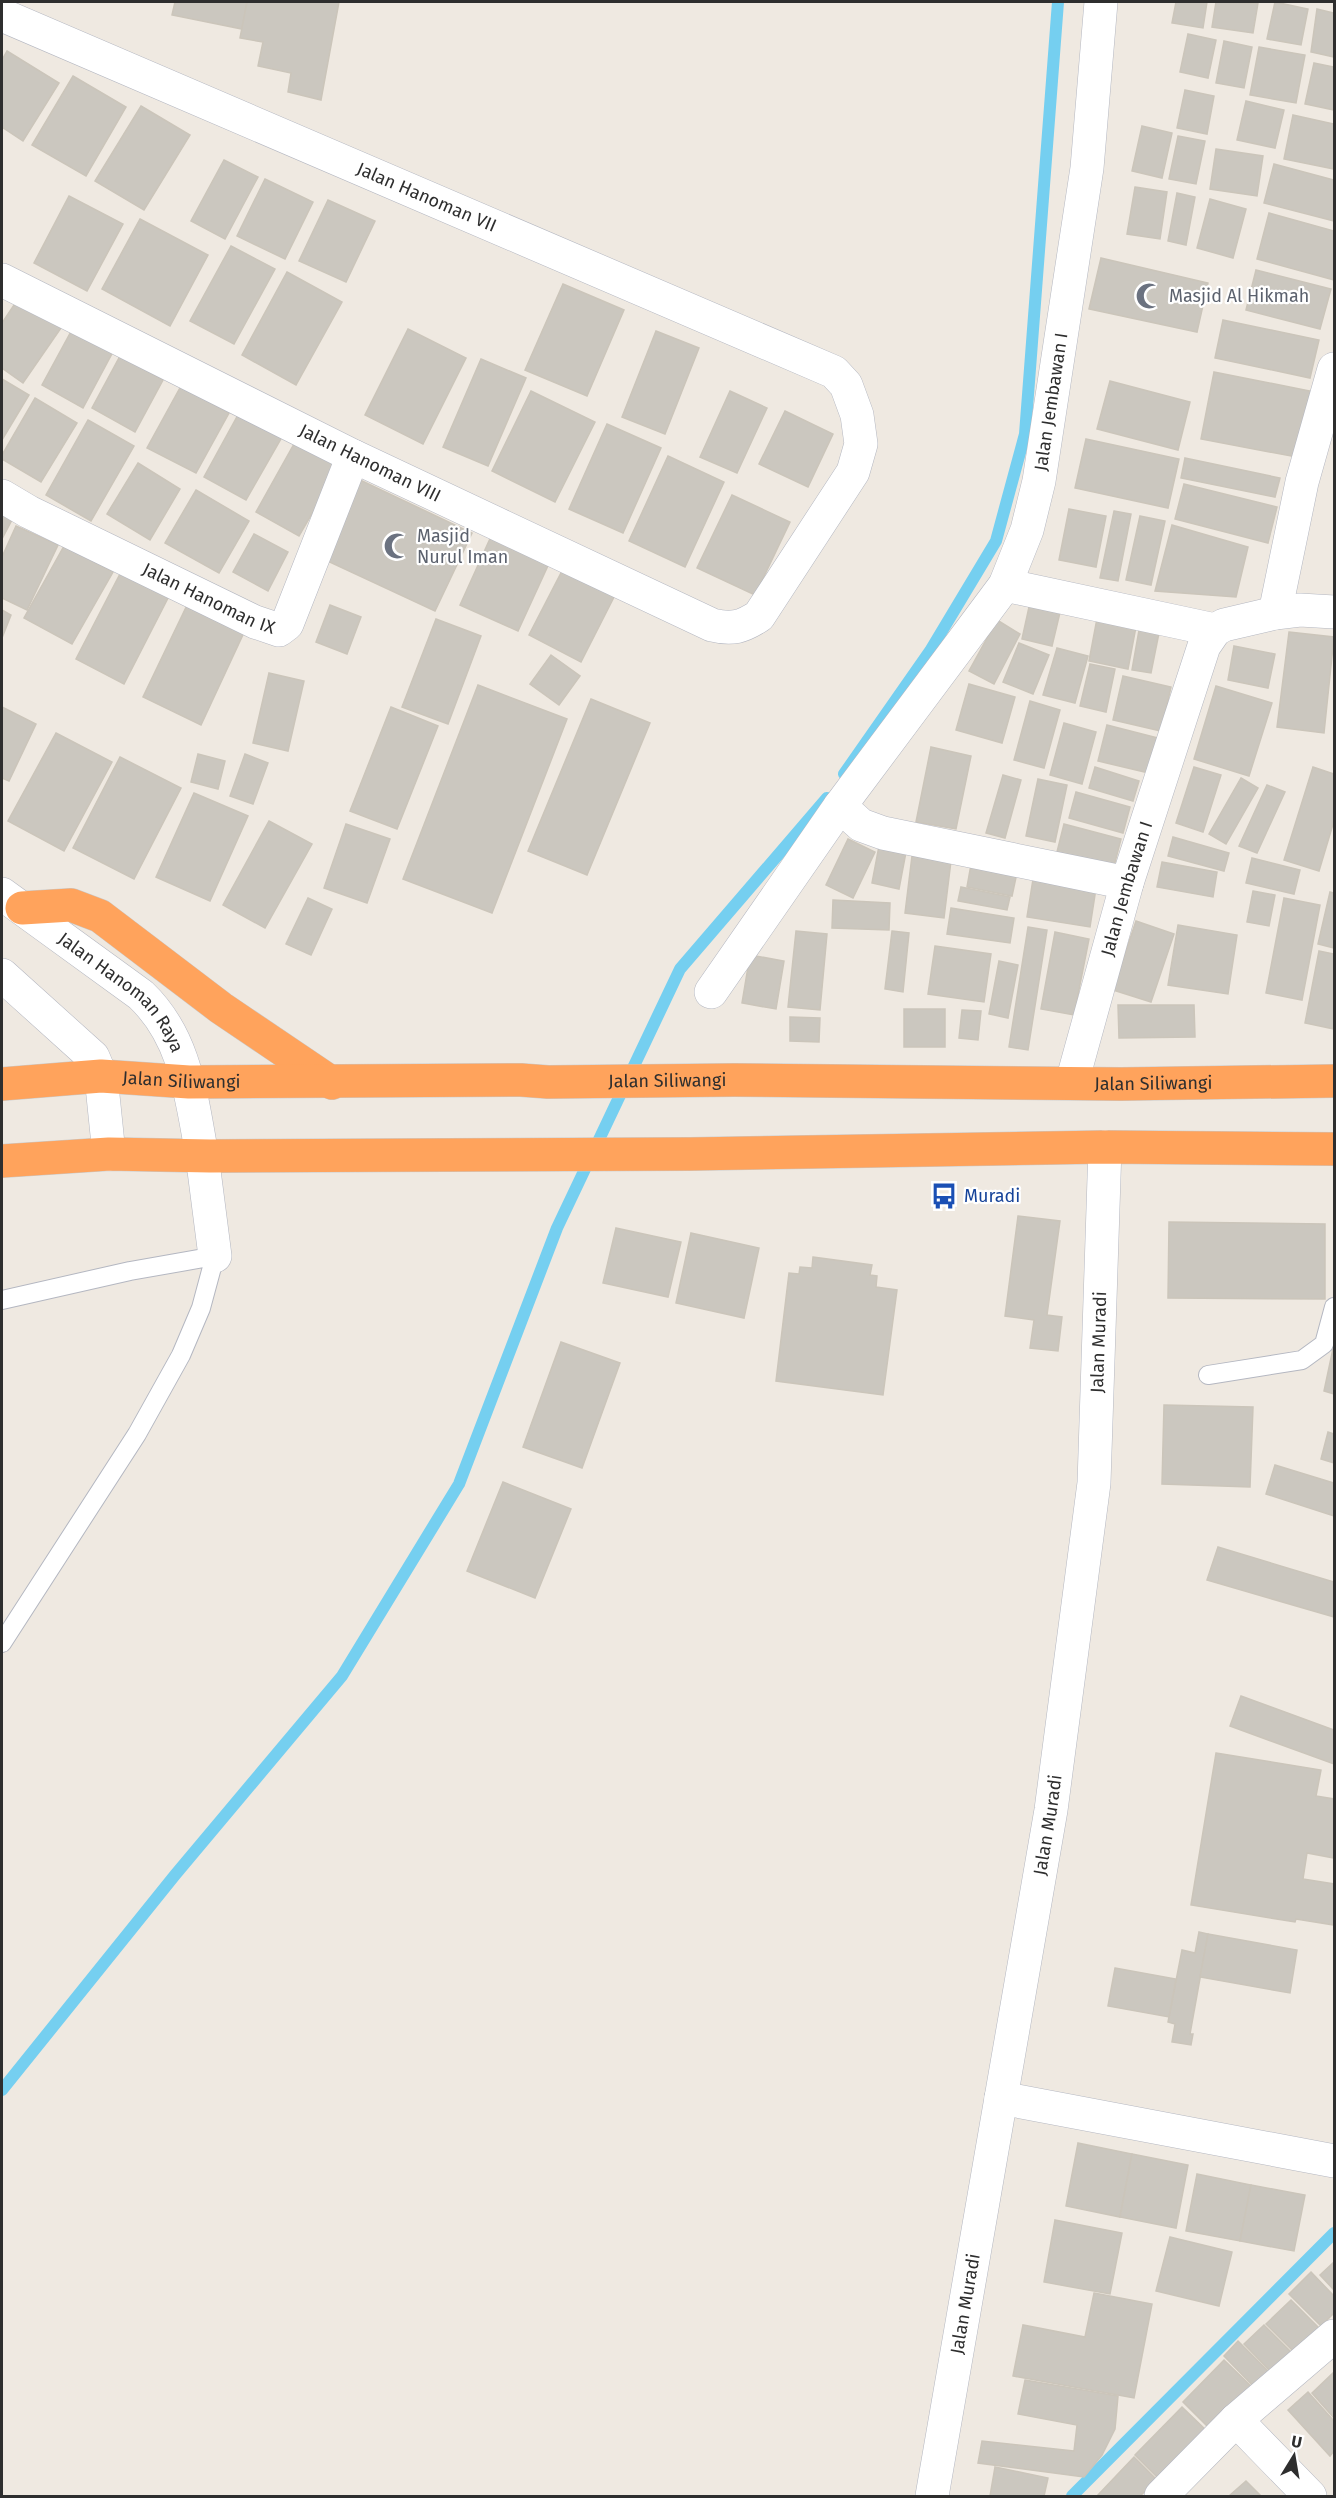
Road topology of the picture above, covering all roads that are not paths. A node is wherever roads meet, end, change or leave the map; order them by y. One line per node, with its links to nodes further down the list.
1 (1101, 2): 7 (street, Jalan Jembawan I)
2 (2, 15): 10 (street, Jalan Hanoman VII)
3 (2, 280): 5 (street, Jalan Hanoman VIII)
4 (1335, 369): 9 (street)
5 (353, 456): 6 (street, Jalan Hanoman IX); 10 (street, Jalan Hanoman VIII)
6 (2, 496)
7 (1005, 585): 11 (street); 12 (street, Jalan Jembawan I)
8 (1335, 612): 9 (street)
9 (1275, 613): 11 (street)
10 (743, 627)
11 (1215, 630): 13 (street, Jalan Jembawan I)
12 (840, 806): 13 (street); 16 (street, Jalan Jembawan I)
13 (1127, 883): 20 (street, Jalan Jembawan I)
14 (12, 901): 19 (street, Jalan Hanoman Raya); 21 (highway)
15 (2, 975): 17 (street)
16 (711, 992)
17 (101, 1076): 19 (highway, Jalan Siliwangi); 22 (highway, Jalan Siliwangi); 25 (street)
18 (1335, 1081): 20 (highway, Jalan Siliwangi)
19 (189, 1082): 21 (highway, Jalan Siliwangi); 26 (street, Jalan Hanoman Raya)
20 (1072, 1082): 21 (highway, Jalan Siliwangi)
21 (332, 1083)
22 (2, 1084)
23 (1106, 1147): 24 (highway); 26 (highway); 33 (street, Jalan Muradi)
24 (1335, 1149)
25 (109, 1154): 26 (highway); 27 (highway)
26 (202, 1155): 28 (street, Jalan Hanoman Raya)
27 (2, 1161)
28 (215, 1256): 29 (lane); 32 (lane)
29 (2, 1300)
30 (1335, 1306): 31 (lane)
31 (1208, 1375)
32 (2, 1643)
33 (1000, 2098): 34 (street); 37 (street, Jalan Muradi)
34 (1335, 2161)
35 (1335, 2336): 36 (street)
36 (1236, 2420): 38 (street); 39 (street)
37 (932, 2496)
38 (1161, 2496)
39 (1310, 2496)

